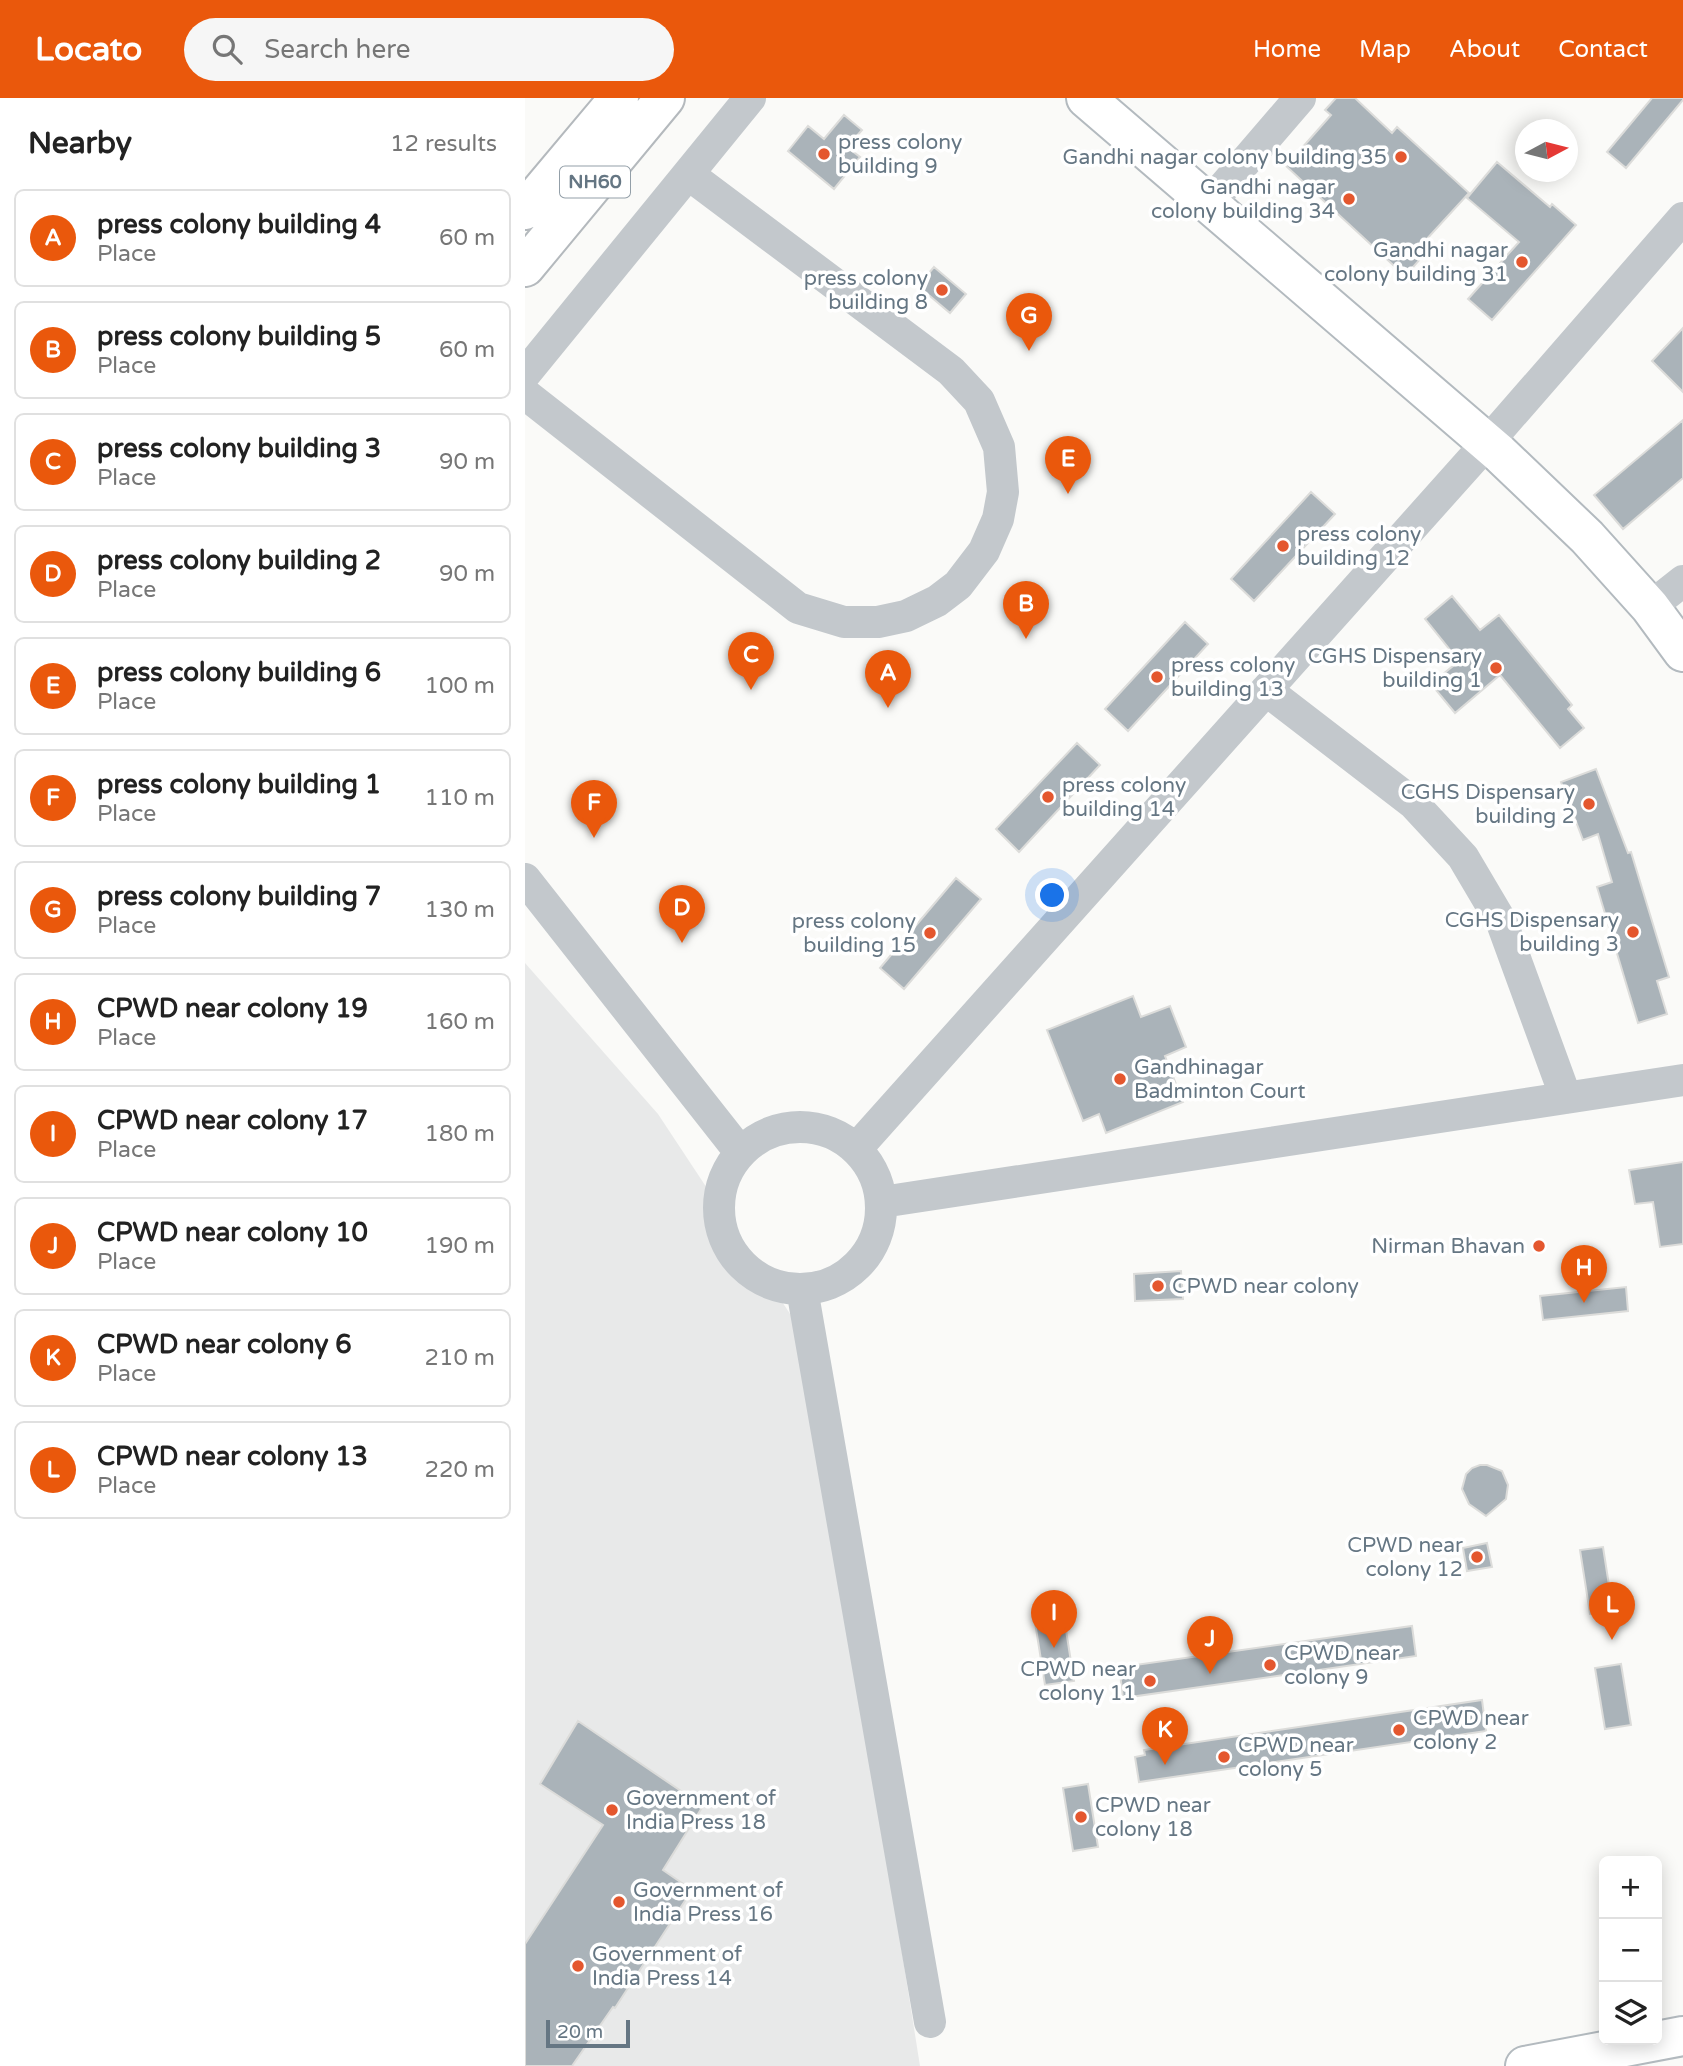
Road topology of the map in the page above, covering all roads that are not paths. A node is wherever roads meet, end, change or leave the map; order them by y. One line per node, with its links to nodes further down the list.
1 (619, 98): 8 (main road, NH60)
2 (665, 98): 10 (main road, NH60)
3 (750, 98): 6 (street)
4 (1086, 98): 7 (main road)
5 (1300, 98): 7 (street)
6 (688, 174): 11 (street); 12 (street)
7 (1209, 204): 13 (main road)
8 (525, 210)
9 (1683, 218): 13 (street)
10 (525, 267)
11 (525, 374)
12 (525, 394)
13 (1487, 443): 15 (main road); 17 (street)
14 (1683, 580): 15 (street)
15 (1650, 607): 16 (main road)
16 (1683, 652)
17 (1266, 690): 20 (street); 21 (street)
18 (525, 880): 22 (street)
19 (1683, 1080): 20 (street)
20 (1566, 1098): 23 (street)
21 (856, 1149): 22 (street); 23 (street)
22 (740, 1152): 24 (street)
23 (882, 1202): 24 (street)
24 (802, 1289): 25 (street)
25 (930, 2022)
26 (1683, 2036): 27 (main road)
27 (1525, 2066)

